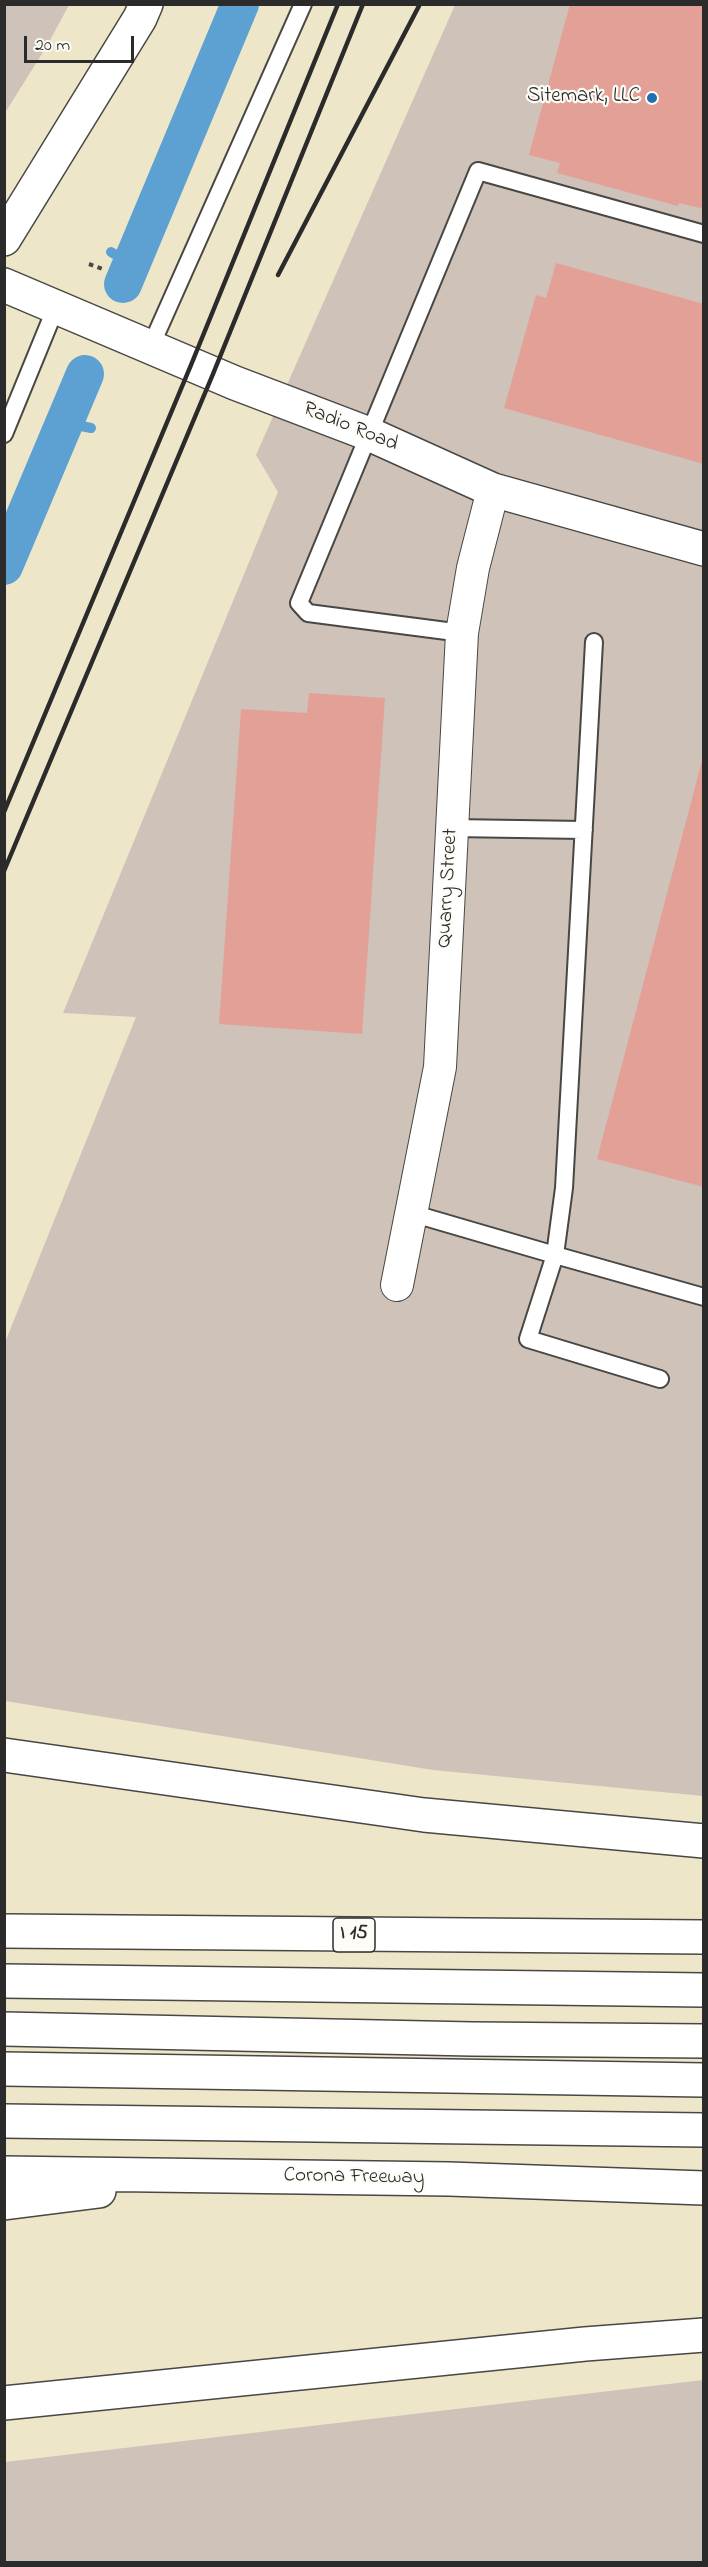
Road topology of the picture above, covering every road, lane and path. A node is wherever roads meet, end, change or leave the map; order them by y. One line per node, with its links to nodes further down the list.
1 (146, 4): 4 (main road)
2 (303, 4): 9 (lane)
3 (704, 234): 11 (lane)
4 (4, 239)
5 (89, 264): 6 (path)
6 (103, 268)
7 (4, 285): 8 (main road, Radio Road)
8 (66, 312): 9 (main road, Radio Road); 10 (lane)
9 (142, 344): 11 (main road, Radio Road)
10 (4, 434)
11 (369, 434): 12 (main road, Radio Road); 14 (lane)
12 (493, 490): 13 (main road, Radio Road); 14 (street, Quarry Street)
13 (704, 549)
14 (462, 633): 16 (street, Quarry Street)
15 (594, 642): 17 (lane)
16 (452, 828): 17 (lane); 18 (street, Quarry Street)
17 (584, 830): 19 (lane)
18 (411, 1213): 19 (lane); 20 (street, Quarry Street)
19 (555, 1255): 21 (lane); 22 (lane)
20 (397, 1285)
21 (704, 1297)
22 (660, 1379)
23 (4, 1749): 25 (main road)
24 (4, 1755): 25 (main road)
25 (86, 1767): 26 (main road)
26 (704, 1841)
27 (4, 1931): 28 (main road, I 15)
28 (704, 1938)
29 (4, 1981): 30 (main road)
30 (704, 1990)
31 (4, 2029): 32 (main road)
32 (704, 2041)
33 (4, 2069): 34 (main road)
34 (704, 2080)
35 (4, 2121): 36 (main road)
36 (704, 2130)
37 (4, 2173): 38 (main road, Corona Freeway)
38 (219, 2176): 39 (main road, Corona Freeway); 40 (main road)
39 (704, 2188)
40 (4, 2203)
41 (704, 2335): 42 (main road)
42 (4, 2403)

